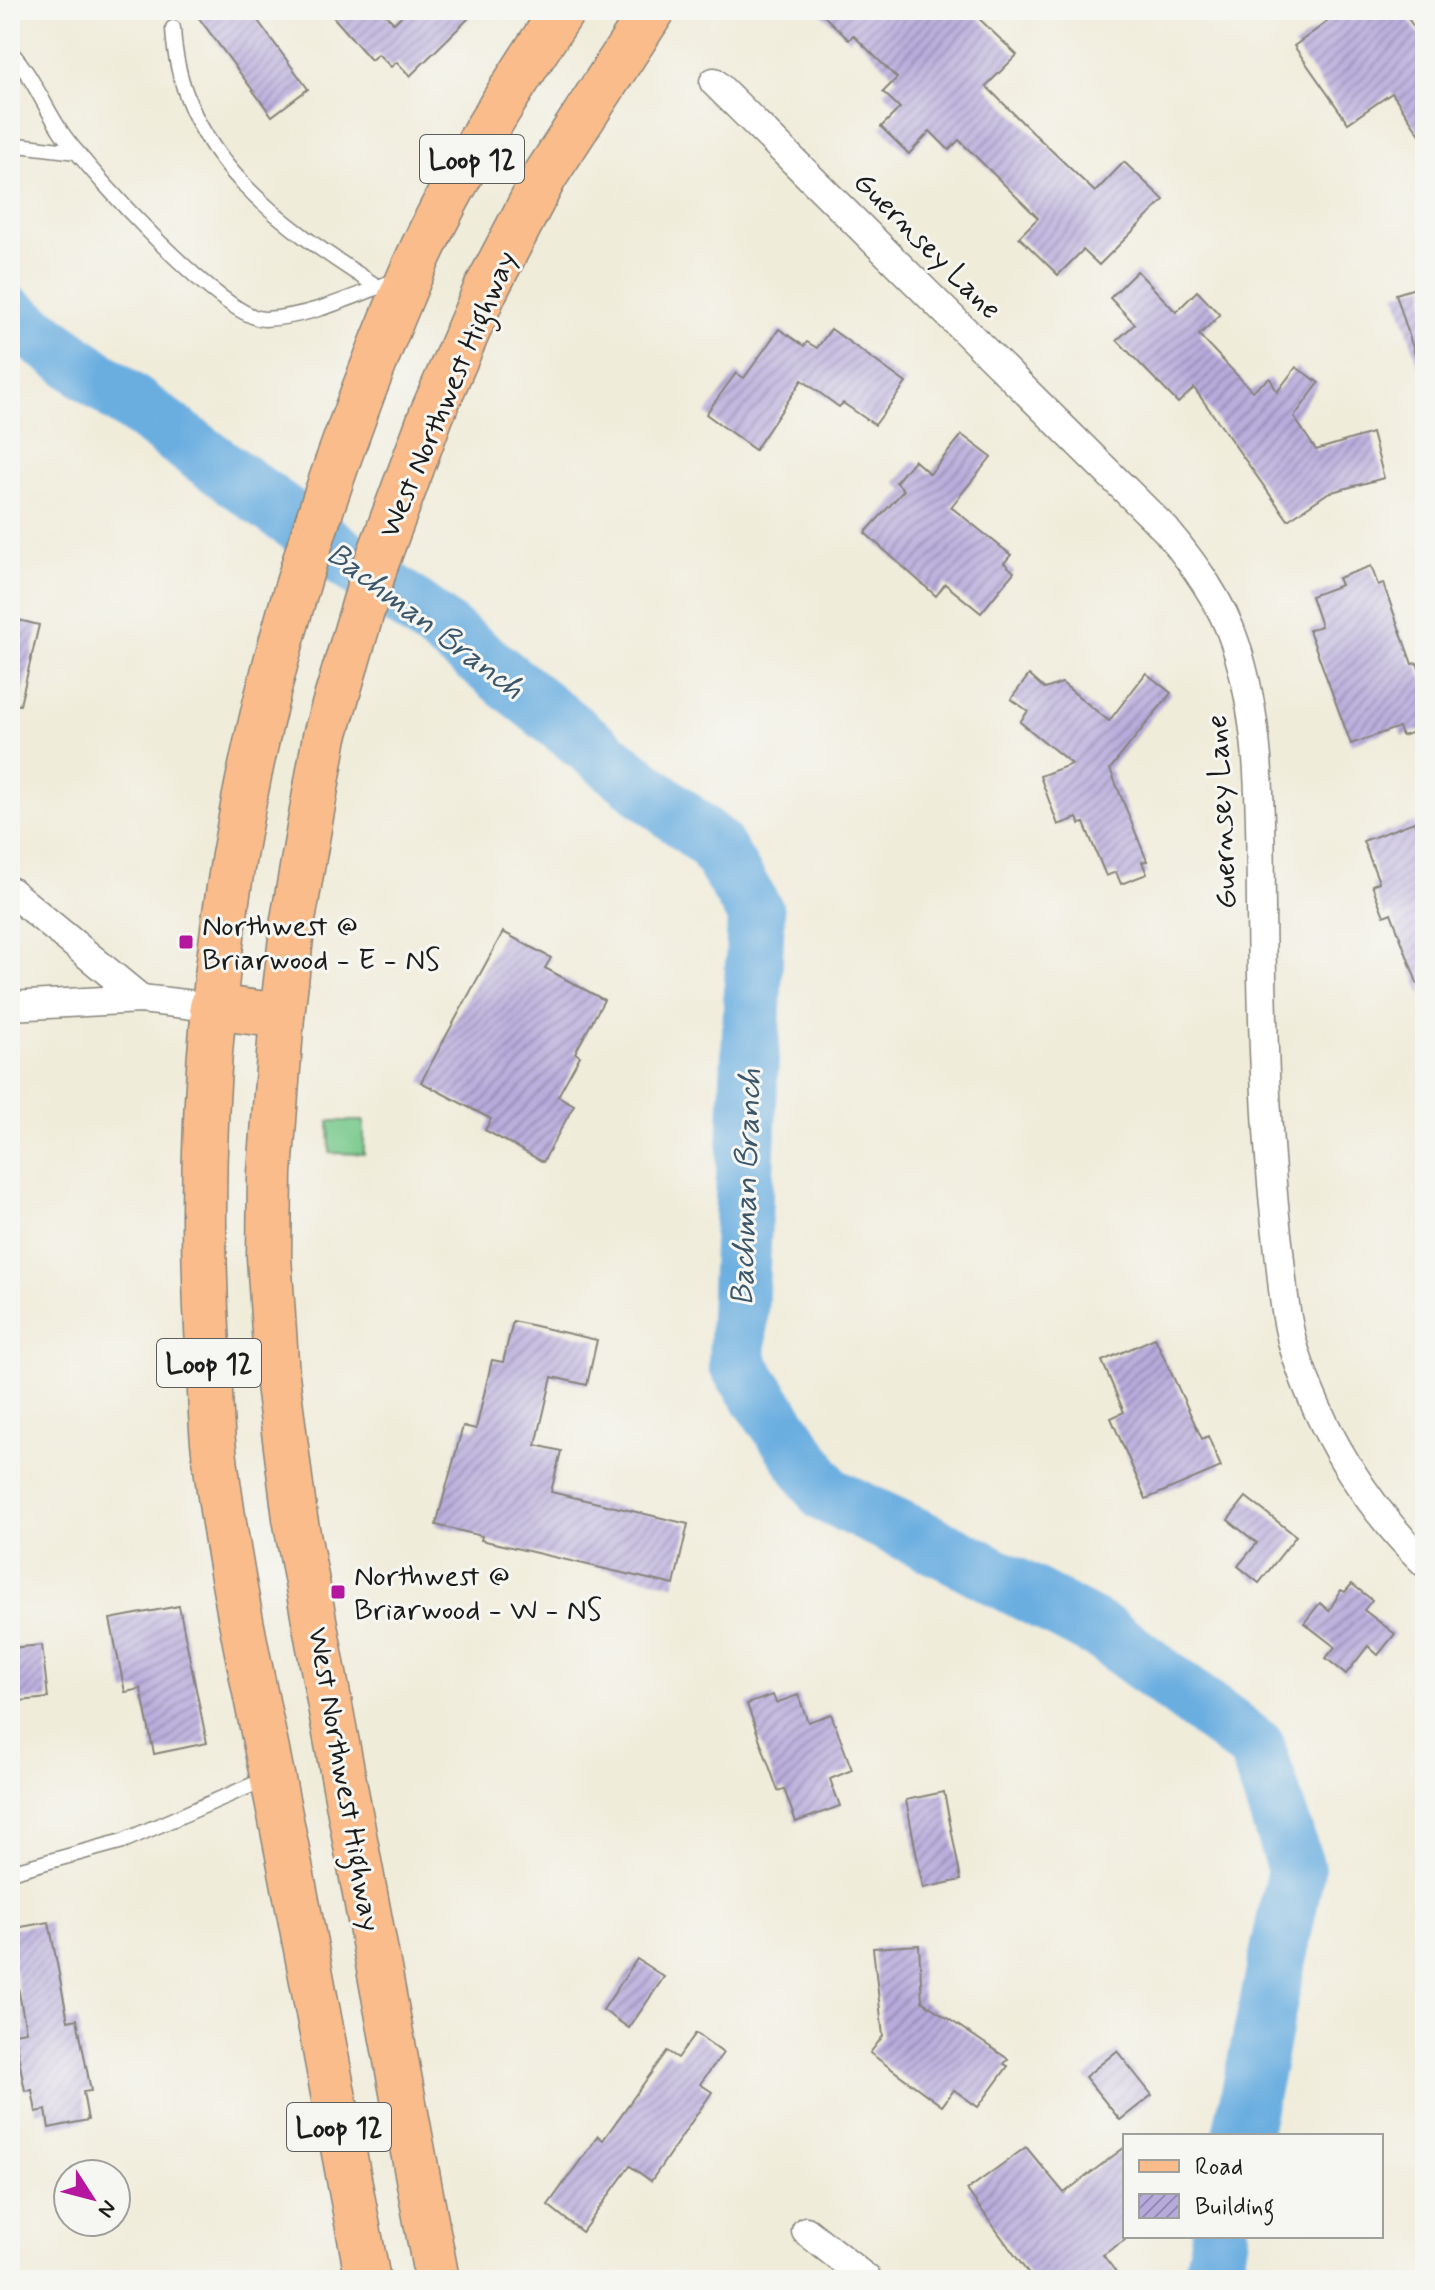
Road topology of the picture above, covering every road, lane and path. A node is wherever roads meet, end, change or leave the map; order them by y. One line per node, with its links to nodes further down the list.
1 (563, 10): 8 (main road, Loop 12)
2 (653, 10): 13 (main road, West Northwest Highway / Loop 12)
3 (173, 28): 8 (lane)
4 (10, 51): 7 (lane)
5 (714, 82): 14 (street, Guernsey Lane)
6 (10, 144): 7 (lane)
7 (77, 152): 8 (lane)
8 (395, 293): 12 (main road, Loop 12)
9 (10, 891): 10 (street)
10 (141, 999): 11 (street); 12 (street)
11 (10, 1006)
12 (212, 1007): 13 (main road); 15 (main road, Loop 12)
13 (282, 1016): 17 (main road, West Northwest Highway / Loop 12)
14 (1425, 1563)
15 (272, 1776): 16 (lane); 18 (main road, Loop 12)
16 (10, 1872)
17 (378, 1962): 18 (main road); 21 (main road, West Northwest Highway / Loop 12)
18 (309, 1974): 20 (main road, Loop 12)
19 (806, 2231): 22 (street)
20 (368, 2280)
21 (437, 2280)
22 (868, 2280)

